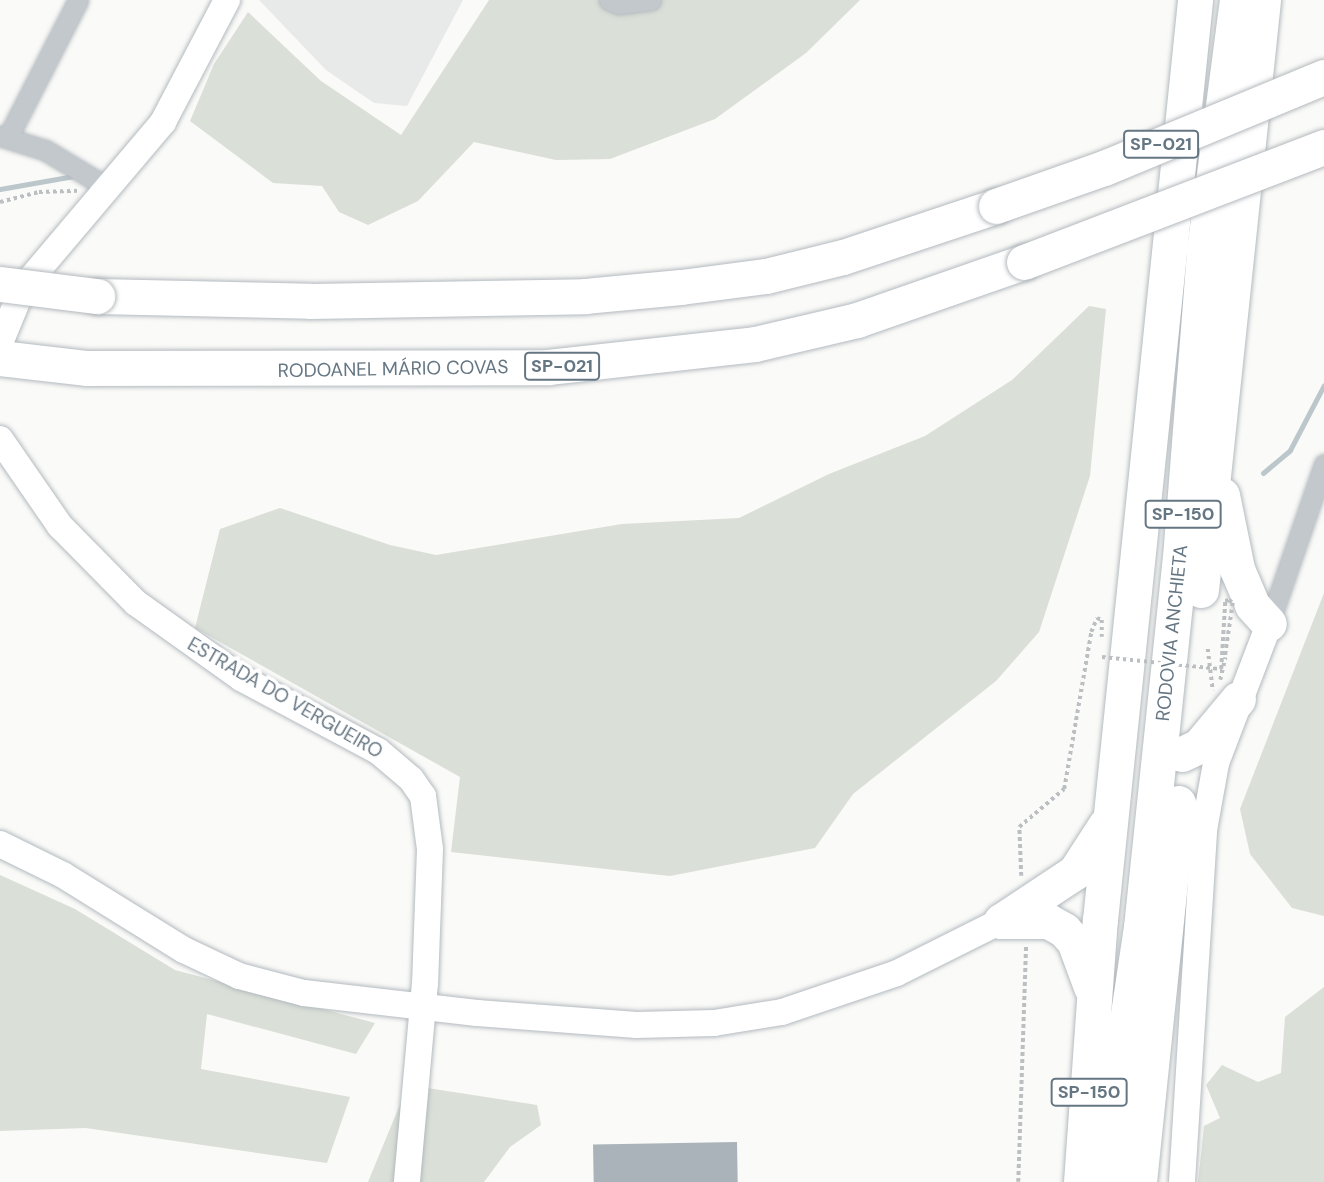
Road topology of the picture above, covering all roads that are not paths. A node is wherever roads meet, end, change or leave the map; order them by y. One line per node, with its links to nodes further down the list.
1 (78, 0): 9 (street)
2 (227, 0): 11 (street)
3 (609, 0): 4 (street)
4 (651, 0)
5 (1195, 0): 20 (highway, SP-150)
6 (1237, 0): 27 (highway, RODOVIA ANCHIETA / SP-150)
7 (1263, 0): 15 (highway, RODOVIA ANCHIETA / SP-150)
8 (1324, 77): 12 (highway, SP-021, bridge)
9 (4, 136): 11 (street)
10 (1324, 147): 14 (highway, RODOANEL MÁRIO COVAS / SP-021, bridge)
11 (107, 193): 13 (street)
12 (0, 284)
13 (0, 343)
14 (0, 358)
15 (1218, 428): 18 (highway); 21 (highway, RODOVIA ANCHIETA / SP-150)
16 (0, 439): 26 (street, ESTRADA DO VERGUEIRO)
17 (1324, 464): 18 (street)
18 (1269, 624): 19 (street)
19 (1222, 701): 21 (highway)
20 (1120, 716): 22 (highway, SP-150); 27 (highway)
21 (1199, 754): 31 (highway, RODOVIA ANCHIETA / SP-150); 32 (street)
22 (1111, 811): 24 (highway); 25 (highway, SP-150)
23 (0, 844): 26 (street)
24 (1001, 921): 25 (highway); 26 (street)
25 (1097, 1003): 29 (highway, SP-150)
26 (421, 1004): 28 (street, ESTRADA DO VERGUEIRO)
27 (1126, 1027): 30 (highway, RODOVIA ANCHIETA / SP-150)
28 (407, 1182)
29 (1081, 1182)
30 (1113, 1182)
31 (1139, 1182)
32 (1182, 1182)

